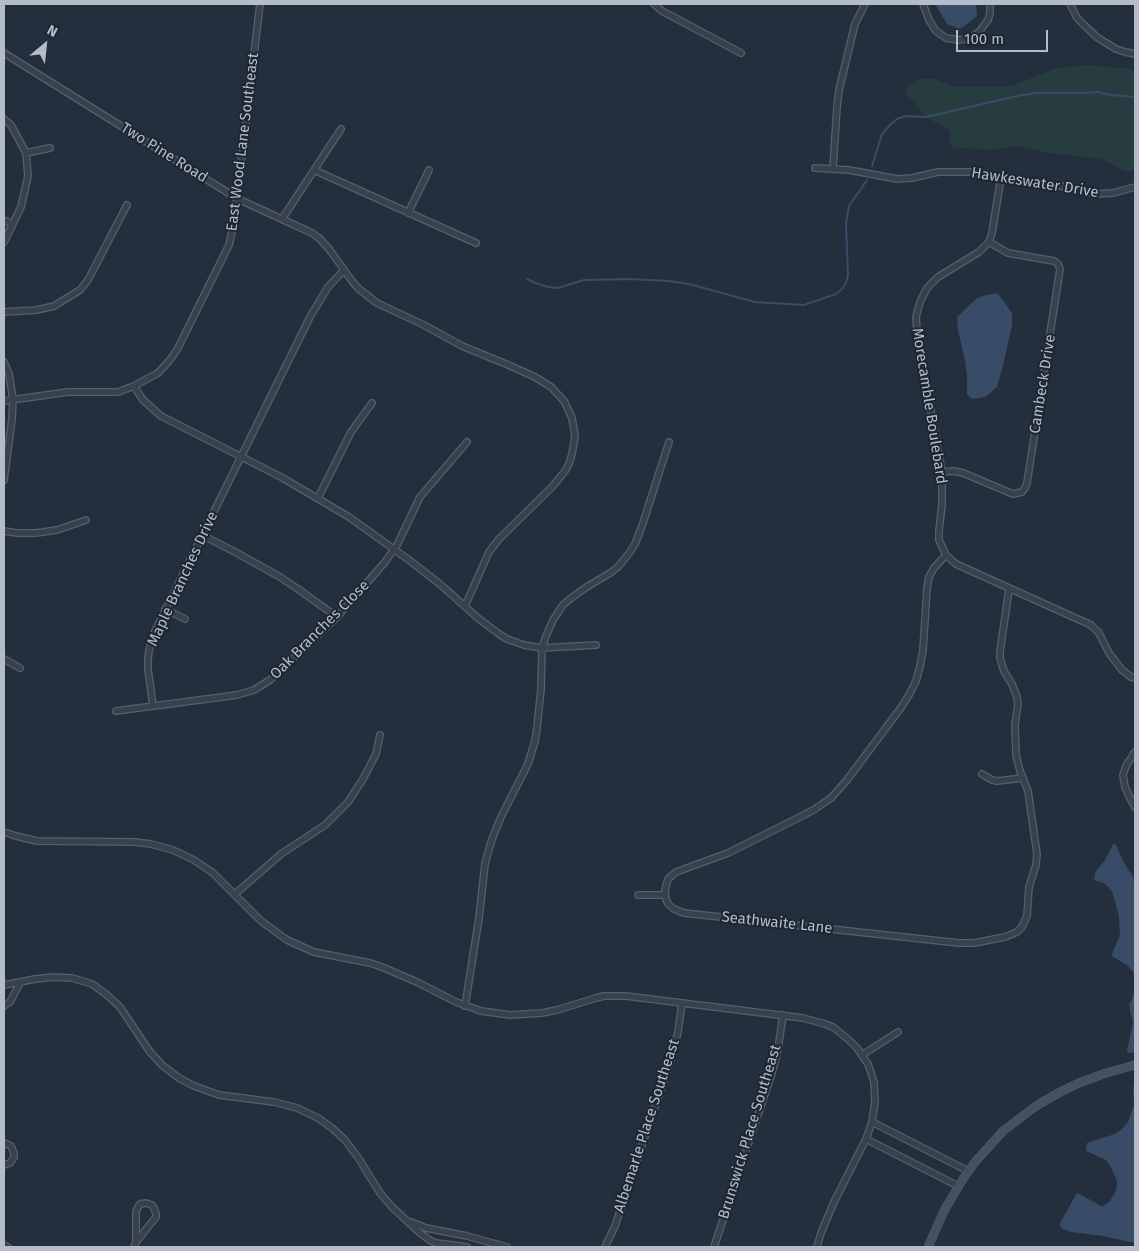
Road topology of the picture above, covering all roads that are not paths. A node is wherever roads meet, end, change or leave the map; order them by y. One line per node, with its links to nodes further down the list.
1 (260, 4): 20 (street, East Wood Lane Southeast)
2 (654, 4): 8 (street)
3 (865, 4): 15 (street)
4 (923, 4): 5 (street)
5 (990, 4)
6 (1070, 4): 9 (street)
7 (4, 53): 20 (street, Two Pine Road)
8 (742, 53)
9 (1135, 54)
10 (4, 119): 13 (street)
11 (341, 129): 16 (street)
12 (50, 148): 13 (street)
13 (26, 153): 25 (street)
14 (815, 168): 15 (street, Hawkeswater Drive)
15 (833, 168): 18 (street, Hawkeswater Drive)
16 (314, 170): 22 (street); 23 (street)
17 (429, 170): 22 (street)
18 (1001, 177): 19 (street, Hawkeswater Drive); 27 (street)
19 (1135, 187)
20 (238, 199): 23 (street, Two Pine Road); 32 (street, East Wood Lane Southeast)
21 (127, 205): 30 (street)
22 (408, 213): 28 (street)
23 (282, 219): 29 (street, Two Pine Road)
24 (4, 220): 25 (street)
25 (12, 224): 26 (street)
26 (4, 242)
27 (989, 242): 39 (street, Morecamble Boulebard); 39 (street, Cambeck Drive)
28 (476, 244)
29 (344, 270): 38 (street, Maple Branches Drive); 48 (street, Two Pine Road)
30 (4, 312)
31 (4, 362): 33 (street)
32 (134, 386): 33 (street, East Wood Lane Southeast); 38 (street)
33 (13, 400): 34 (street, East Wood Lane Southeast); 40 (street)
34 (4, 401)
35 (372, 403): 41 (street)
36 (467, 442): 45 (street, Oak Branches Close)
37 (669, 442): 53 (street)
38 (241, 456): 41 (street); 44 (street, Maple Branches Drive)
39 (942, 472): 46 (street, Morecamble Boulebard)
40 (4, 480)
41 (318, 498): 45 (street)
42 (86, 520): 43 (street)
43 (4, 531)
44 (202, 535): 49 (street, Maple Branches Drive); 50 (street)
45 (394, 549): 48 (street); 50 (street, Oak Branches Close)
46 (946, 556): 47 (street); 67 (street)
47 (1009, 589): 56 (street); 62 (street, Seathwaite Lane)
48 (465, 606): 53 (street)
49 (166, 609): 51 (street); 57 (street, Maple Branches Drive)
50 (337, 617): 57 (street, Oak Branches Close)
51 (186, 619)
52 (596, 645): 53 (street)
53 (542, 648): 72 (street)
54 (4, 659): 55 (street)
55 (20, 668)
56 (1135, 678)
57 (153, 706): 58 (street, Oak Branches Close)
58 (116, 711)
59 (380, 735): 65 (street)
60 (1135, 752): 63 (street)
61 (982, 774): 62 (street)
62 (1023, 778): 67 (street, Seathwaite Lane)
63 (1135, 806)
64 (4, 832): 65 (street)
65 (235, 894): 72 (street)
66 (638, 895): 67 (street)
67 (665, 895)
68 (20, 983): 69 (street); 71 (street); 83 (street)
69 (4, 985)
70 (682, 1003): 72 (street); 73 (street); 89 (street, Albemarle Place Southeast)
71 (4, 1006)
72 (465, 1006)
73 (783, 1016): 75 (street); 90 (street, Brunswick Place Southeast)
74 (898, 1032): 75 (street)
75 (862, 1055): 77 (street)
76 (1135, 1065): 81 (main road)
77 (872, 1122): 78 (street); 81 (street)
78 (866, 1139): 82 (street); 91 (street)
79 (4, 1143): 80 (street)
80 (4, 1165)
81 (968, 1171): 82 (main road)
82 (958, 1186): 92 (main road)
83 (407, 1220): 87 (street); 88 (street)
84 (135, 1244): 84 (street)
85 (4, 1245): 86 (street)
86 (8, 1247)
87 (467, 1247)
88 (507, 1247)
89 (604, 1247)
90 (714, 1247)
91 (817, 1247)
92 (928, 1247)

